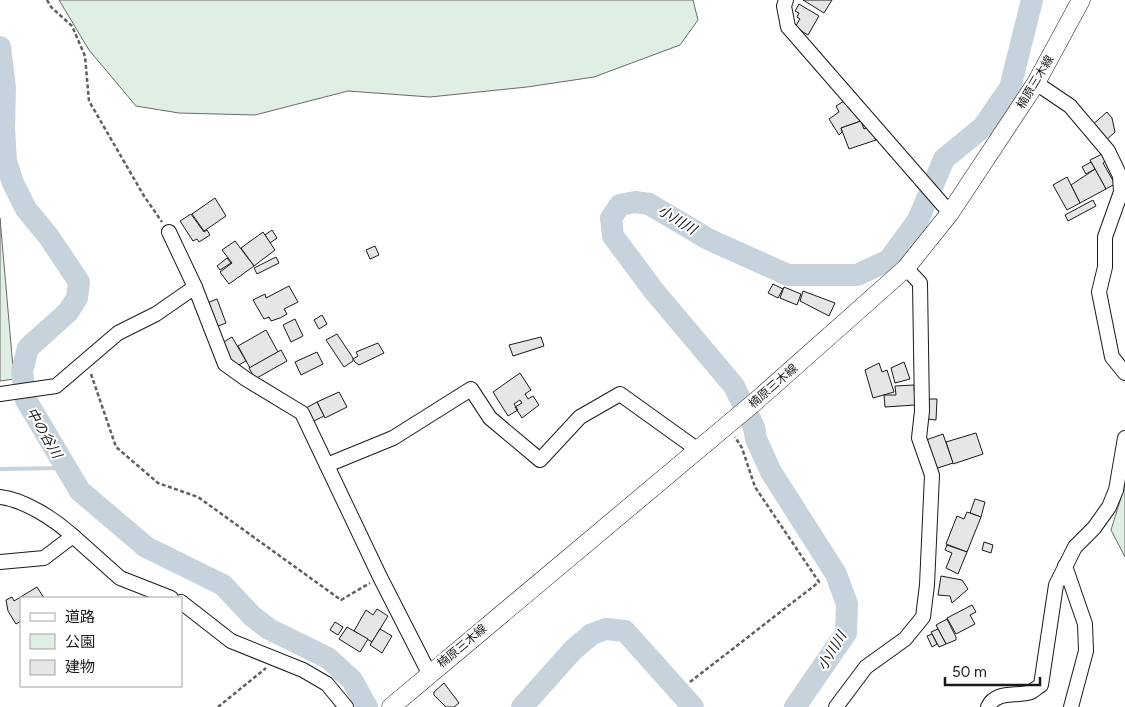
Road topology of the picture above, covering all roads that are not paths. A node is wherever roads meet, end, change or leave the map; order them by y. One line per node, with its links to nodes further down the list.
1 (786, 0): 4 (street)
2 (1080, 0): 3 (main road, 楠原三木線)
3 (1036, 83): 4 (main road, 楠原三木線); 8 (street)
4 (944, 207): 6 (main road, 楠原三木線)
5 (169, 232): 7 (street)
6 (906, 268): 11 (main road, 楠原三木線); 22 (street)
7 (195, 287): 9 (street); 12 (street)
8 (1125, 373)
9 (5, 394)
10 (1125, 438): 16 (street)
11 (698, 450): 12 (street); 19 (main road, 楠原三木線)
12 (327, 465): 19 (street)
13 (0, 497): 14 (street)
14 (73, 536): 15 (street); 17 (street)
15 (0, 562)
16 (1065, 566): 23 (street); 24 (street)
17 (168, 597)
18 (182, 603): 20 (street)
19 (429, 673): 21 (main road, 楠原三木線)
20 (346, 707)
21 (391, 707)
22 (836, 707)
23 (988, 707)
24 (1071, 707)

